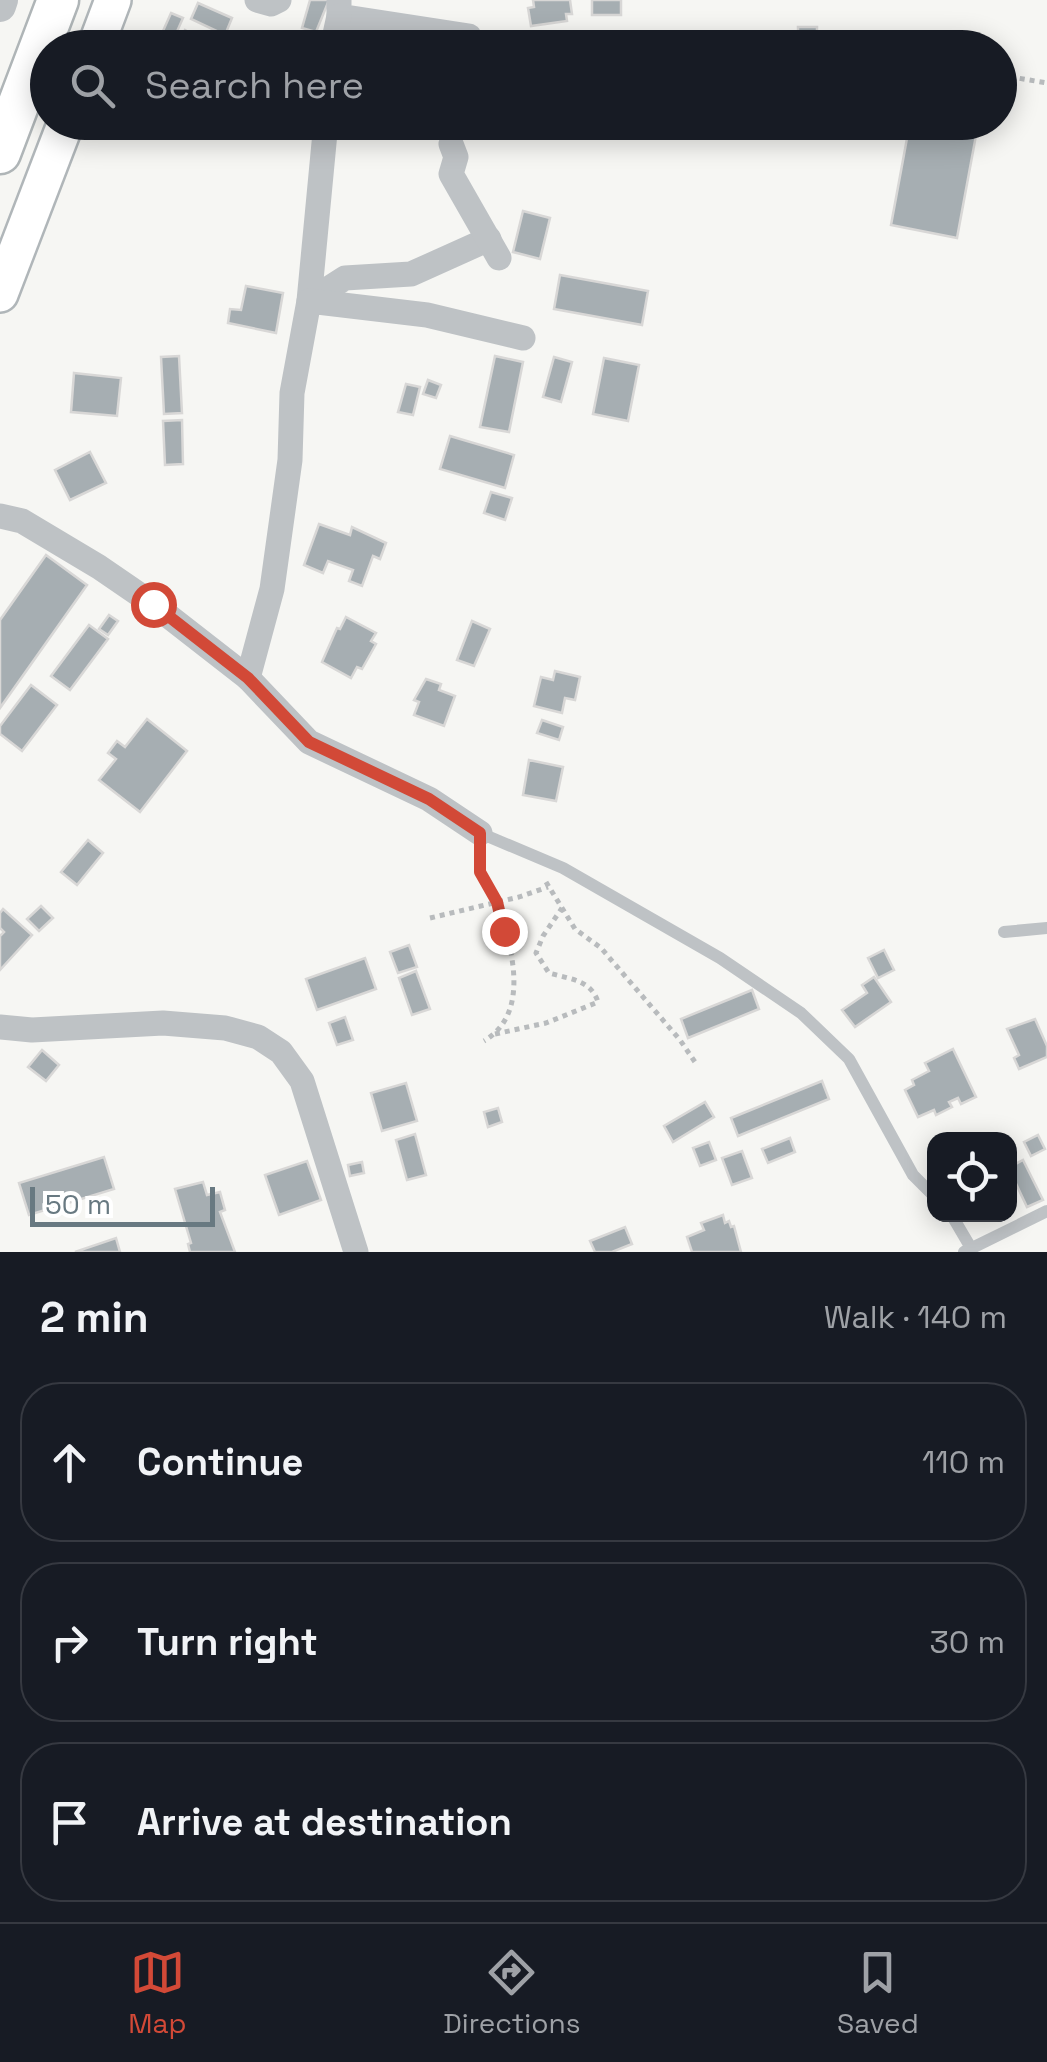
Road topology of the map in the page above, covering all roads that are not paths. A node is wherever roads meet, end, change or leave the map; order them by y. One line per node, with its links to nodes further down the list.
1 (58, 0): 6 (main road)
2 (113, 0): 7 (main road)
3 (258, 0): 4 (street)
4 (280, 0)
5 (339, 8): 8 (street)
6 (47, 30)
7 (102, 30)
8 (441, 30)
9 (30, 73): 13 (main road)
10 (59, 140): 14 (main road)
11 (324, 140): 15 (street)
12 (451, 144): 15 (street)
13 (0, 152)
14 (0, 294)
15 (309, 301): 16 (street); 18 (street)
16 (522, 338)
17 (0, 516): 18 (street)
18 (248, 678): 19 (street)
19 (480, 833): 23 (lane)
20 (1047, 928): 21 (lane)
21 (1004, 932)
22 (0, 1027): 27 (street)
23 (927, 1189)
24 (1047, 1211): 26 (lane)
25 (955, 1222): 26 (lane)
26 (968, 1250)
27 (356, 1252)

